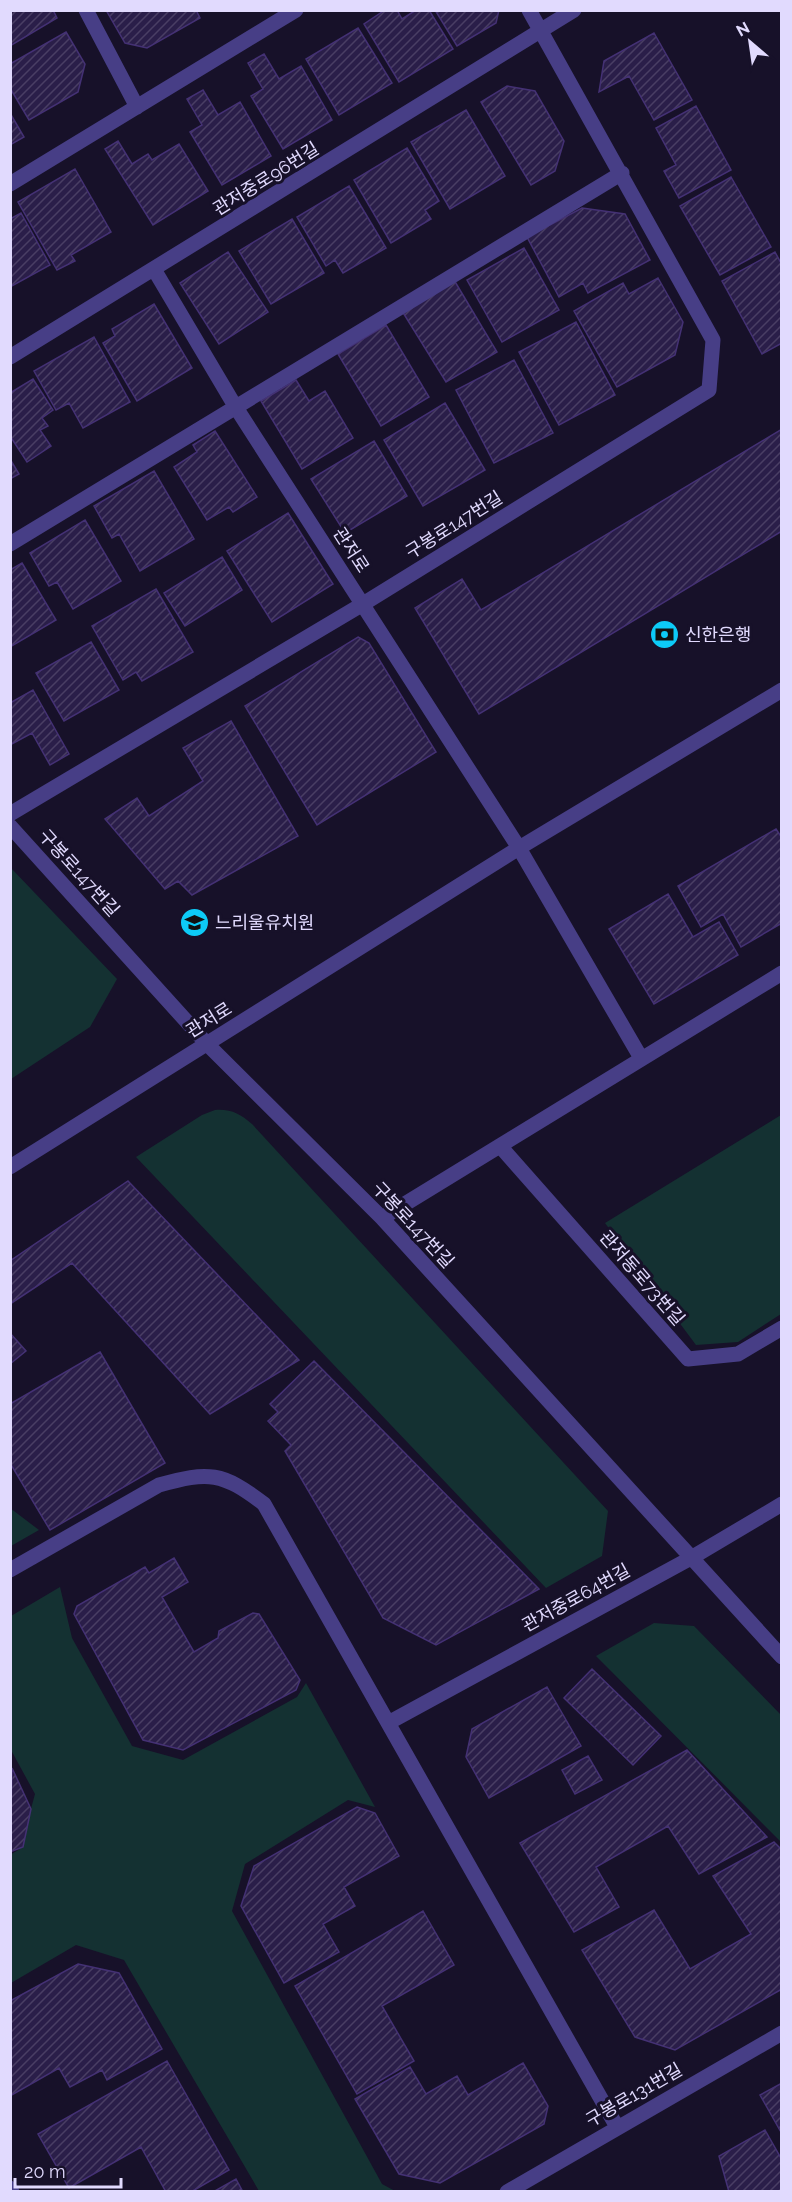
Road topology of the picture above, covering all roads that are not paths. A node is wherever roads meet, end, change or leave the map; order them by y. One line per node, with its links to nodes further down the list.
1 (86, 10): 6 (street)
2 (296, 10): 6 (street)
3 (528, 10): 5 (street)
4 (574, 10): 5 (street, 관저중로96번길)
5 (540, 32): 7 (street, 구봉로147번길); 9 (street, 관저중로96번길)
6 (137, 107): 8 (street)
7 (622, 173): 11 (street); 13 (street, 구봉로147번길)
8 (10, 184)
9 (155, 271): 10 (street, 관저중로96번길); 11 (street, 관저로)
10 (10, 357)
11 (235, 406): 12 (street); 13 (street, 관저로)
12 (10, 544)
13 (363, 604): 15 (street, 구봉로147번길); 17 (street, 관저로)
14 (782, 690): 17 (street, 관저로)
15 (10, 814)
16 (10, 826): 19 (street, 구봉로147번길)
17 (519, 848): 19 (street, 관저로); 20 (street, 관저로)
18 (782, 974): 20 (street)
19 (207, 1044): 22 (street, 관저로); 23 (street, 구봉로147번길)
20 (641, 1058): 21 (street)
21 (500, 1146): 23 (street); 24 (street, 관저동로73번길)
22 (10, 1167)
23 (382, 1218): 26 (street, 구봉로147번길)
24 (782, 1328)
25 (782, 1504): 26 (street, 관저중로64번길)
26 (691, 1558): 28 (street, 구봉로147번길); 29 (street, 관저중로64번길)
27 (10, 1570): 29 (street)
28 (782, 1657)
29 (388, 1723): 31 (street)
30 (782, 2033): 31 (street, 구봉로131번길)
31 (617, 2127): 32 (street, 구봉로131번길)
32 (507, 2192)

